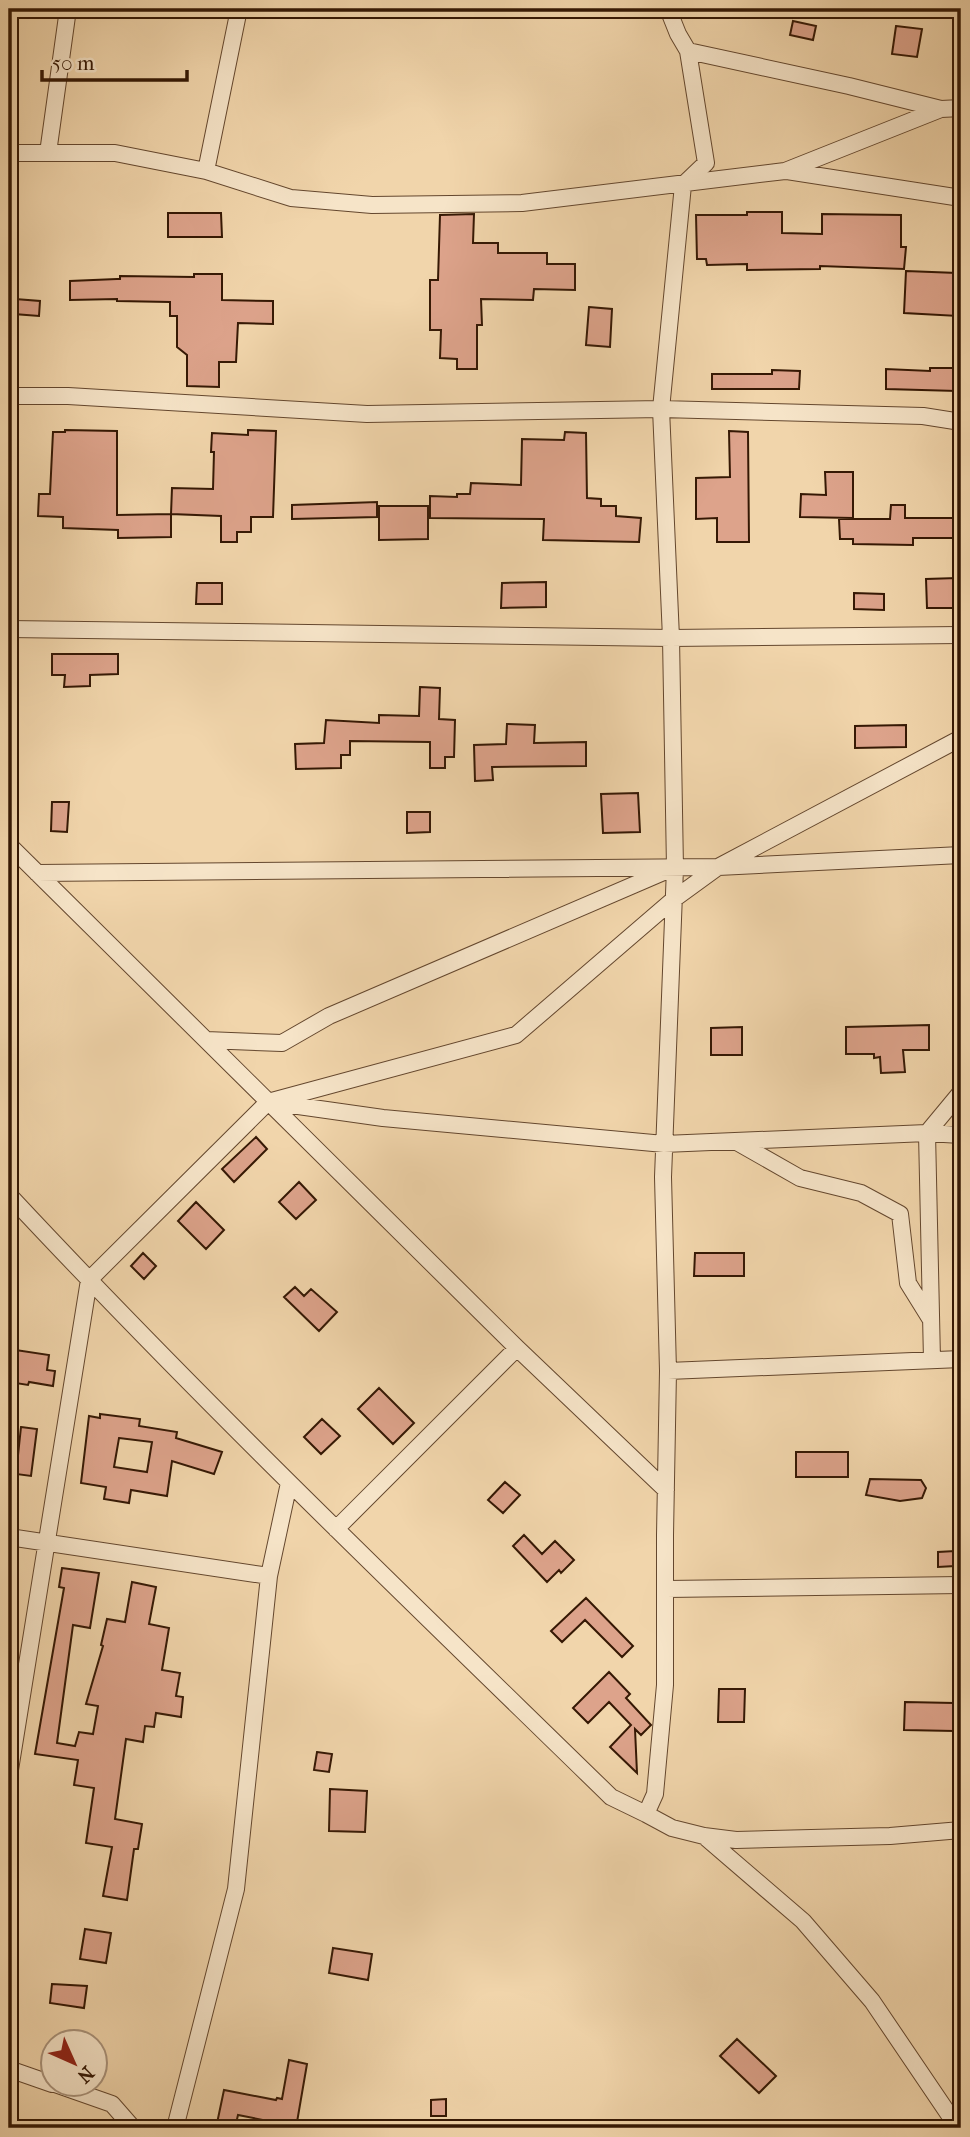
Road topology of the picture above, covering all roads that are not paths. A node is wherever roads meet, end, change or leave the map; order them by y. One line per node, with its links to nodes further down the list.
1 (68, 9): 8 (street)
2 (239, 9): 10 (street)
3 (668, 9): 4 (street)
4 (688, 51): 6 (street); 11 (street)
5 (961, 108): 6 (street)
6 (942, 109): 9 (street)
7 (9, 153): 8 (street)
8 (48, 153): 10 (street)
9 (785, 171): 11 (street); 12 (street)
10 (206, 172): 11 (street)
11 (683, 185): 14 (street)
12 (961, 198)
13 (9, 396): 14 (street)
14 (661, 409): 15 (street); 18 (street)
15 (961, 422)
16 (9, 629): 18 (street)
17 (961, 635): 18 (street)
18 (671, 638): 23 (street)
19 (961, 738): 22 (street)
20 (9, 845): 24 (street)
21 (961, 855): 22 (street)
22 (718, 867): 23 (street); 25 (street)
23 (675, 868): 24 (street); 25 (street); 26 (street)
24 (37, 873): 26 (street)
25 (674, 899): 28 (street); 32 (street)
26 (206, 1040): 28 (street)
27 (961, 1092): 29 (street)
28 (268, 1101): 32 (street); 34 (street); 36 (street)
29 (927, 1133): 30 (street); 31 (street); 35 (street)
30 (961, 1135)
31 (735, 1142): 32 (street); 35 (street)
32 (664, 1144): 39 (street)
33 (9, 1195): 34 (street)
34 (89, 1280): 40 (street); 44 (street)
35 (931, 1320): 38 (street)
36 (517, 1348): 41 (street); 42 (street)
37 (961, 1359): 38 (street)
38 (932, 1360): 39 (street)
39 (668, 1371): 41 (street)
40 (289, 1483): 42 (street); 45 (street)
41 (666, 1490): 47 (street)
42 (336, 1529): 50 (street)
43 (9, 1537): 44 (street)
44 (47, 1542): 45 (street); 48 (street)
45 (269, 1576): 57 (street)
46 (961, 1585): 47 (street)
47 (666, 1589): 50 (street)
48 (10, 1752): 49 (street)
49 (9, 1776)
50 (646, 1814): 52 (street)
51 (961, 1830): 52 (street)
52 (704, 1836): 58 (street)
53 (9, 2069): 54 (street)
54 (38, 2079)
55 (95, 2098): 56 (street)
56 (133, 2128)
57 (175, 2128)
58 (958, 2128)

